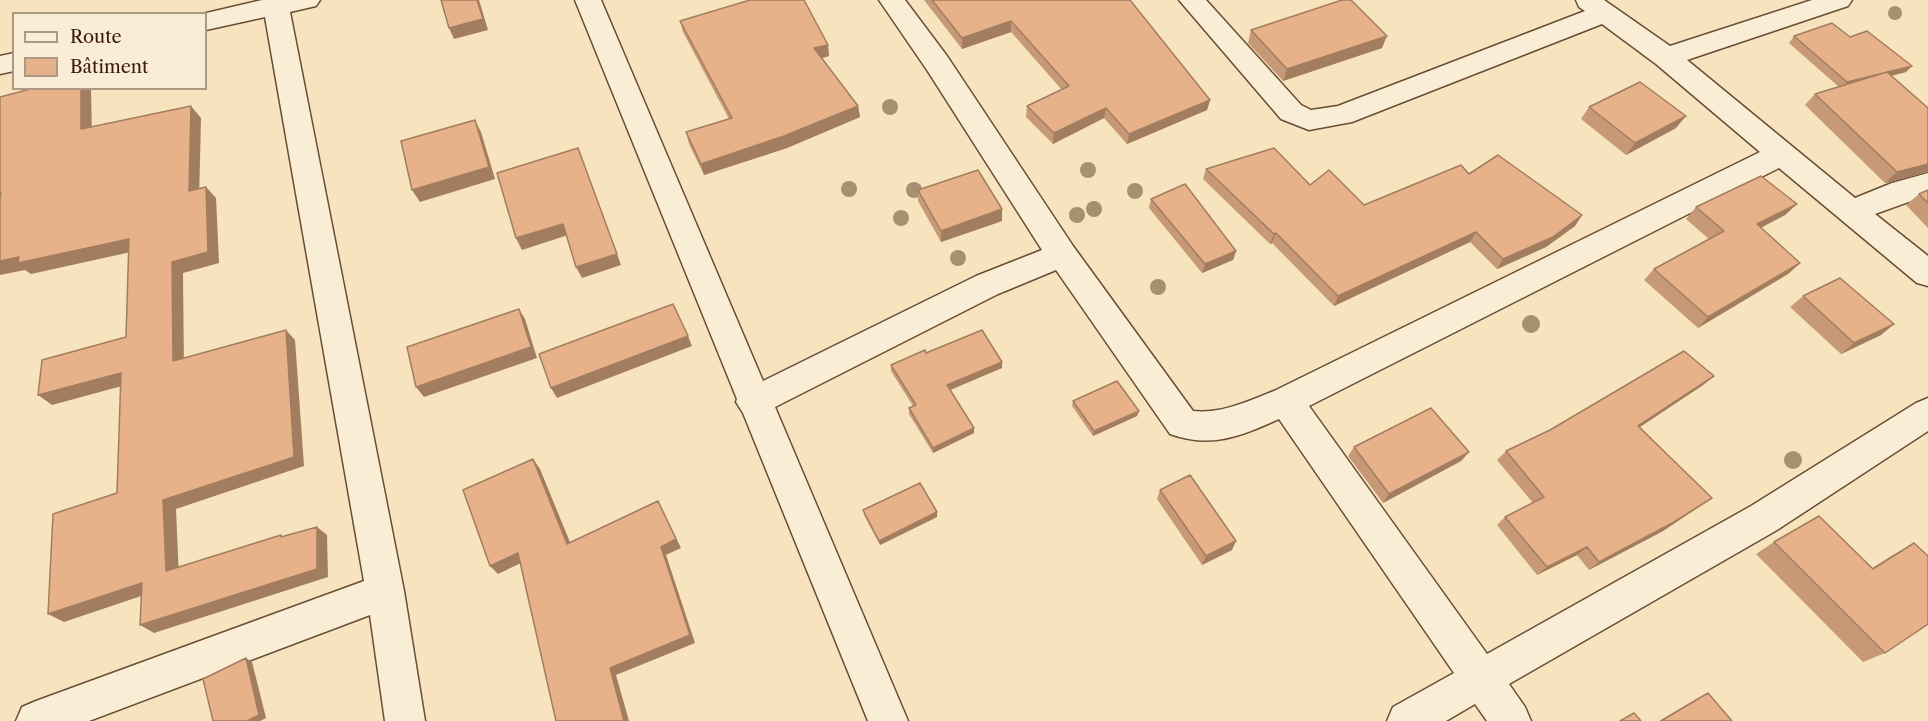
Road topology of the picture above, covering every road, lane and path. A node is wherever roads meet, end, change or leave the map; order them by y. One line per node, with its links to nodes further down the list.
1 (588, 0): 15 (street)
2 (892, 0): 12 (street)
3 (1192, 0): 6 (street)
4 (1839, 0): 8 (street)
5 (287, 2): 7 (street); 17 (street)
6 (1596, 6): 8 (street)
7 (207, 21)
8 (1666, 57): 9 (street)
9 (1781, 154): 11 (street); 14 (street)
10 (1928, 184): 11 (street)
11 (1852, 211): 13 (street)
12 (1062, 255): 14 (street); 15 (street)
13 (1928, 274)
14 (1286, 401): 18 (street)
15 (753, 402): 21 (street)
16 (1928, 413): 18 (street)
17 (385, 591): 19 (street); 20 (street)
18 (1481, 678): 22 (street); 23 (street)
19 (36, 721)
20 (405, 721)
21 (888, 721)
22 (1407, 721)
23 (1511, 721)

